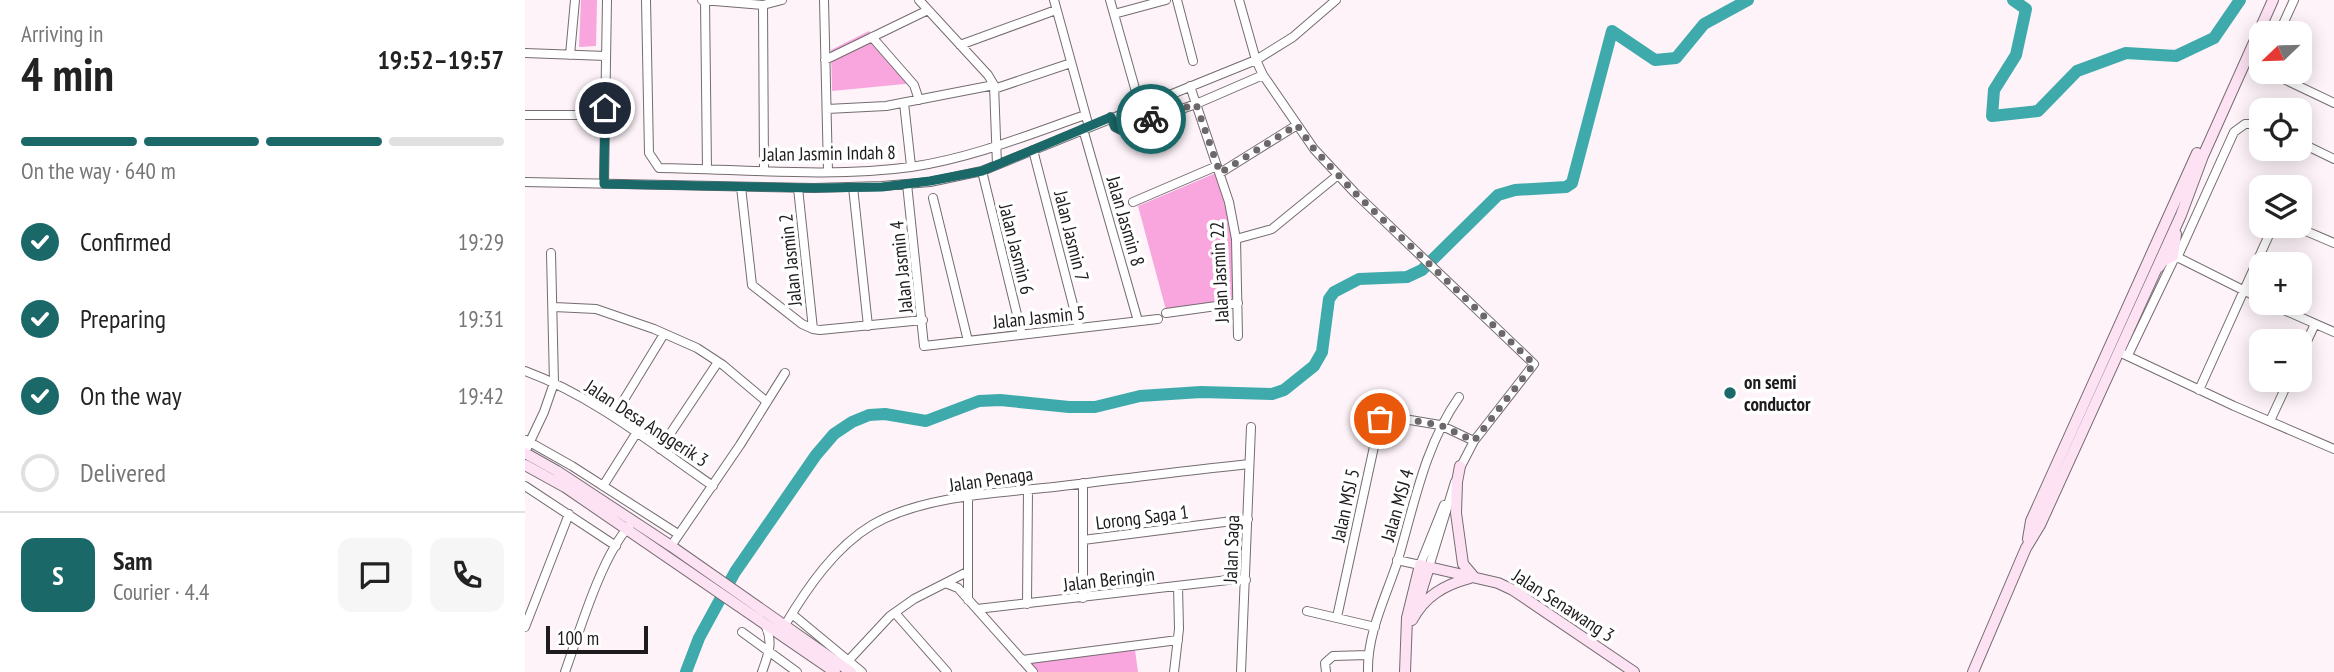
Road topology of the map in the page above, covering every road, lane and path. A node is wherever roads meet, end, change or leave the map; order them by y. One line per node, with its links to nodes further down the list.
1 (575, 0): 25 (street)
2 (607, 0): 26 (street)
3 (646, 0): 54 (street, Jalan Jasmin Indah 8)
4 (704, 0): 18 (street); 54 (street)
5 (782, 0): 18 (street)
6 (824, 0): 27 (street)
7 (931, 0): 17 (street)
8 (1054, 0): 19 (street, Jalan Jasmin 8)
9 (1110, 0): 20 (street)
10 (1166, 0): 20 (street)
11 (1177, 0): 29 (street)
12 (1240, 0): 28 (street)
13 (1336, 0): 28 (street)
14 (2265, 0): 60 (street)
15 (2273, 0): 74 (street)
16 (2294, 0): 21 (street)
17 (923, 4): 22 (street); 23 (street)
18 (763, 5): 56 (street)
19 (1056, 10): 23 (street); 30 (street, Jalan Jasmin 8)
20 (1114, 14): 39 (street)
21 (2284, 21)
22 (872, 37): 27 (street); 35 (street)
23 (960, 45): 34 (street)
24 (525, 53): 25 (street)
25 (570, 55): 26 (street)
26 (606, 56): 62 (street)
27 (825, 60): 40 (street)
28 (1256, 60): 31 (street); 33 (street)
29 (1193, 61)
30 (1071, 63): 34 (street); 41 (street, Jalan Jasmin 8)
31 (1263, 75): 38 (street); 46 (street)
32 (2294, 84): 37 (street)
33 (1190, 86): 38 (street, Jalan Jasmin 22); 39 (street)
34 (994, 87): 35 (street); 48 (street)
35 (919, 100): 36 (street)
36 (904, 103): 40 (street); 53 (street)
37 (2334, 103)
38 (1196, 104): 44 (street); 55 (street, Jalan Jasmin 22)
39 (1140, 106): 44 (street)
40 (827, 109): 58 (street)
41 (1085, 114): 47 (street, Jalan Jasmin 8); 48 (street, Jalan Jasmin Indah 8)
42 (525, 115): 43 (street)
43 (586, 115)
44 (1111, 117): 47 (street)
45 (2249, 124): 74 (street)
46 (1297, 125): 55 (street); 59 (street)
47 (1086, 128): 50 (street); 82 (street, Jalan Jasmin 8)
48 (997, 146): 52 (street); 53 (street, Jalan Jasmin Indah 8)
49 (2312, 148): 51 (street)
50 (1033, 150): 52 (street); 85 (street, Jalan Jasmin 7)
51 (2334, 159)
52 (997, 165): 57 (street)
53 (911, 166): 58 (street, Jalan Jasmin Indah 8)
54 (707, 169): 56 (street, Jalan Jasmin Indah 8)
55 (1218, 169): 68 (street); 71 (street, Jalan Jasmin 22)
56 (764, 170): 58 (street, Jalan Jasmin Indah 8)
57 (982, 171): 63 (street); 90 (street, Jalan Jasmin 6)
58 (828, 172)
59 (1338, 174): 71 (street); 109 (street)
60 (2187, 176): 74 (street); 80 (street)
61 (525, 182): 62 (street)
62 (604, 184): 64 (street)
63 (907, 184): 65 (street); 81 (street, Jalan Jasmin 4)
64 (741, 187): 66 (street); 86 (street)
65 (853, 187): 66 (street); 84 (street)
66 (798, 188): 86 (street, Jalan Jasmin 2)
67 (933, 198): 92 (street)
68 (1133, 202)
69 (2312, 234): 72 (street)
70 (2267, 238): 75 (street)
71 (1236, 239): 77 (street, Jalan Jasmin 22)
72 (2334, 243)
73 (551, 253): 78 (street)
74 (2172, 255): 75 (street); 80 (street); 94 (street); 94 (street)
75 (2243, 290): 76 (street); 99 (street)
76 (2249, 293)
77 (1238, 303): 82 (street, Jalan Jasmin 5); 91 (street, Jalan Jasmin 22)
78 (554, 307): 89 (street); 98 (street)
79 (2295, 315): 83 (street)
80 (2125, 316): 129 (street)
81 (923, 320): 84 (street); 93 (street, Jalan Jasmin 4)
82 (1138, 321): 85 (street, Jalan Jasmin 5)
83 (2315, 324): 87 (street); 88 (street)
84 (868, 326): 86 (street)
85 (1079, 328): 90 (street, Jalan Jasmin 5)
86 (813, 329)
87 (2312, 330)
88 (2334, 332)
89 (664, 334): 95 (street); 103 (street)
90 (1022, 335): 92 (street, Jalan Jasmin 5)
91 (1238, 337)
92 (968, 341): 93 (street, Jalan Jasmin 5)
93 (923, 346)
94 (2123, 354): 99 (street); 129 (street)
95 (718, 362): 102 (street); 110 (street)
96 (525, 371): 98 (street, Jalan Desa Anggerik 3)
97 (785, 373): 102 (street)
98 (554, 383): 103 (street, Jalan Desa Anggerik 3); 108 (street)
99 (2199, 390): 104 (street)
100 (2283, 392): 104 (street)
101 (1459, 397): 105 (street, Jalan MSJ 4)
102 (767, 402): 117 (street)
103 (614, 416): 107 (street, Jalan Desa Anggerik 3)
104 (2270, 421): 111 (street)
105 (1440, 425): 109 (street); 130 (street, Jalan MSJ 4); 146 (street, Jalan MSJ 5)
106 (1251, 428): 113 (street, Jalan Saga)
107 (636, 432): 110 (street, Jalan Desa Anggerik 3); 119 (street)
108 (527, 441): 112 (street); 119 (street)
109 (1474, 441): 115 (street)
110 (660, 449): 117 (street, Jalan Desa Anggerik 3)
111 (2334, 449)
112 (525, 452): 124 (street)
113 (1249, 464): 116 (street, Jalan Penaga); 123 (street, Jalan Saga)
114 (525, 465): 124 (street)
115 (1460, 466): 131 (street); 133 (street)
116 (1083, 483): 120 (street, Jalan Penaga); 126 (street)
117 (713, 485): 125 (street)
118 (525, 486): 122 (street)
119 (603, 486): 125 (street)
120 (1028, 490): 121 (street, Jalan Penaga); 141 (street)
121 (968, 498): 132 (street); 145 (street, Jalan Penaga)
122 (569, 514): 127 (street); 150 (street)
123 (1248, 519): 126 (street, Lorong Saga 1); 134 (street, Jalan Saga)
124 (630, 525): 127 (street); 128 (street); 135 (street)
125 (678, 534): 128 (street)
126 (1083, 540): 139 (street)
127 (616, 546): 160 (street)
128 (671, 546): 135 (street)
129 (2026, 548): 174 (street)
130 (1397, 560): 131 (street); 151 (street, Jalan MSJ 4)
131 (1425, 566): 133 (street, Jalan Senawang 3); 147 (street); 153 (street)
132 (967, 572): 136 (street); 140 (street)
133 (1473, 577): 147 (street); 173 (street, Jalan Senawang 3)
134 (1245, 580): 137 (street, Jalan Beringin); 169 (street, Jalan Saga)
135 (715, 583): 138 (street)
136 (948, 584): 140 (street); 144 (street)
137 (1178, 586): 139 (street, Jalan Beringin); 154 (street)
138 (735, 597): 148 (street); 149 (street)
139 (1083, 598): 141 (street, Jalan Beringin)
140 (968, 600): 142 (street)
141 (1027, 604): 142 (street, Jalan Beringin)
142 (977, 610): 159 (street)
143 (1307, 611): 146 (street)
144 (894, 613): 158 (street); 166 (street)
145 (792, 614): 149 (street, Jalan Penaga); 158 (street)
146 (1337, 617): 151 (street)
147 (1412, 620): 153 (street)
148 (765, 624): 155 (street); 156 (street)
149 (785, 625): 164 (street)
150 (525, 627)
151 (1374, 627): 157 (street, Jalan MSJ 4)
152 (742, 632): 156 (street)
153 (1406, 638): 172 (street)
154 (1178, 640): 159 (street); 168 (street)
155 (790, 641): 156 (street); 163 (street)
156 (769, 652): 161 (street); 162 (street)
157 (1368, 655): 170 (street); 171 (street, Jalan MSJ 4)
158 (849, 660): 165 (street)
159 (1022, 660): 167 (street)
160 (565, 672)
161 (762, 672)
162 (797, 672)
163 (835, 672)
164 (851, 672)
165 (862, 672)
166 (947, 672)
167 (1033, 672)
168 (1174, 672)
169 (1241, 672)
170 (1326, 672)
171 (1368, 672)
172 (1405, 672)
173 (1635, 672)
174 (1973, 672)

